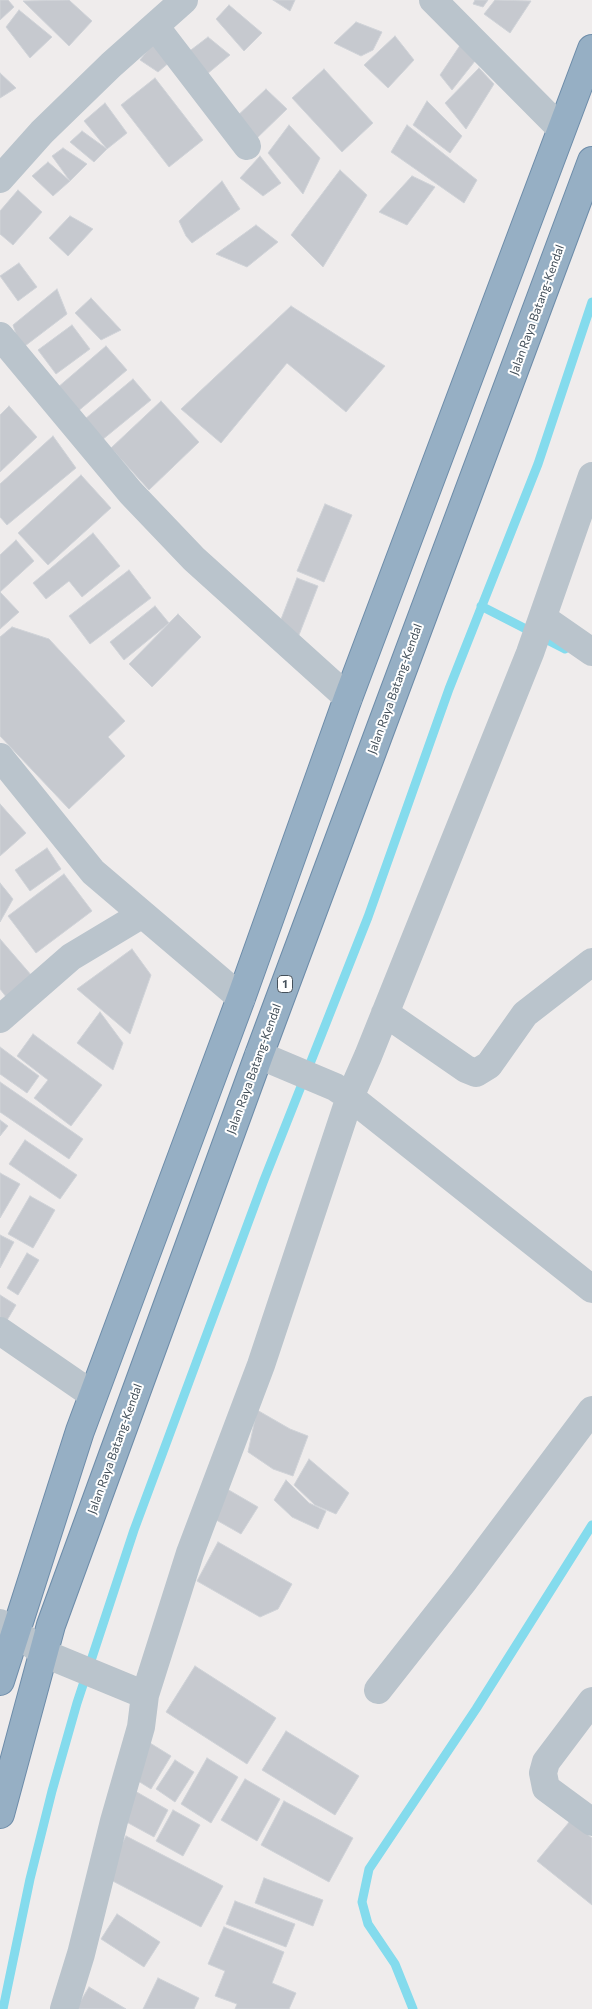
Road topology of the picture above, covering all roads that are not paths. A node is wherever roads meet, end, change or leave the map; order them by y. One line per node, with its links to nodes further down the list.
1 (184, 0): 3 (street)
2 (433, 0): 5 (street)
3 (155, 26): 6 (street); 8 (street)
4 (592, 49): 5 (highway)
5 (561, 130): 13 (highway)
6 (246, 146)
7 (592, 161): 20 (highway, Jalan Raya Batang-Kendal / 1)
8 (0, 179)
9 (0, 336): 13 (street)
10 (592, 476): 11 (street)
11 (541, 621): 12 (street); 18 (street)
12 (592, 652)
13 (348, 698): 17 (highway)
14 (0, 757): 15 (street)
15 (141, 915): 17 (street); 19 (street)
16 (592, 962): 18 (street)
17 (241, 998): 24 (highway)
18 (385, 1014): 21 (street)
19 (0, 1019)
20 (258, 1055): 21 (street); 27 (highway, Jalan Raya Batang-Kendal / 1)
21 (343, 1092): 22 (street); 30 (street)
22 (592, 1289)
23 (0, 1330): 24 (street)
24 (93, 1395): 26 (highway)
25 (592, 1410): 29 (street)
26 (7, 1627): 27 (street); 28 (highway)
27 (52, 1656): 30 (street); 32 (highway, Jalan Raya Batang-Kendal / 1)
28 (0, 1681)
29 (378, 1690)
30 (140, 1693): 34 (street)
31 (592, 1700): 33 (street)
32 (0, 1814)
33 (592, 1822)
34 (64, 2009)

